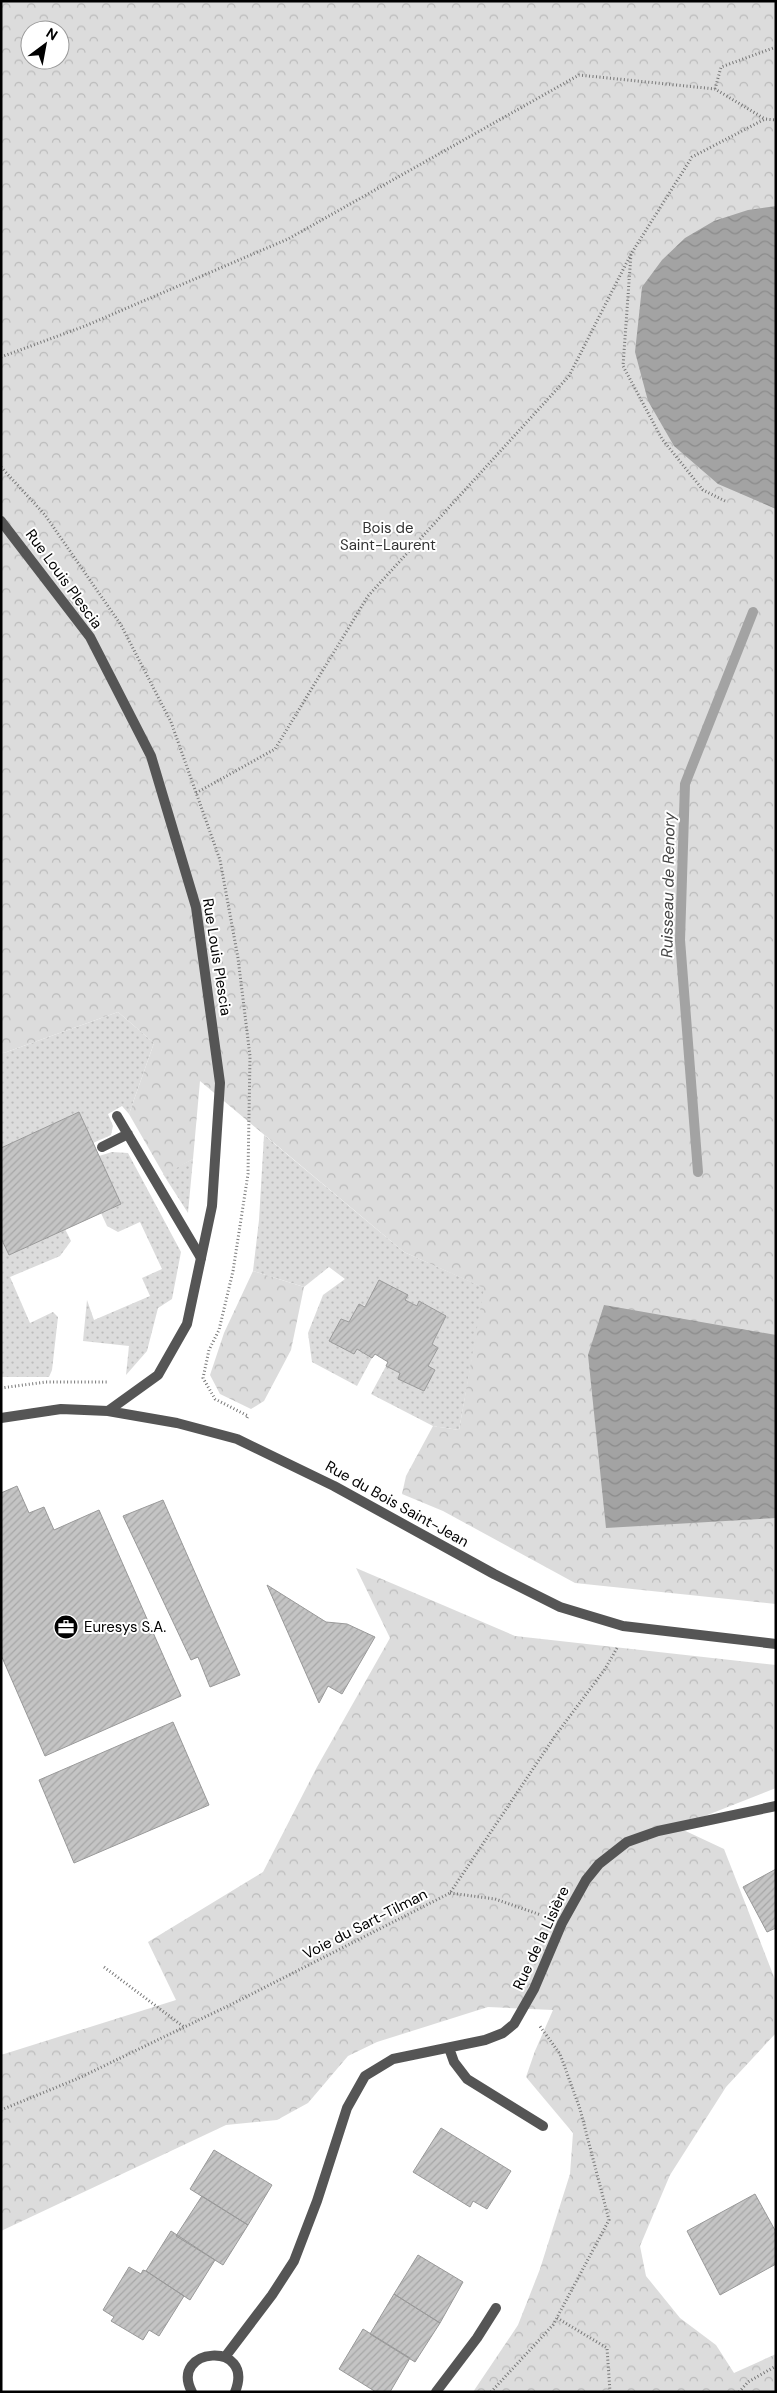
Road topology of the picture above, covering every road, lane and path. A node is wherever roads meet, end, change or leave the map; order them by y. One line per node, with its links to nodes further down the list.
1 (776, 47): 2 (path)
2 (715, 89): 3 (path); 6 (path)
3 (765, 119): 4 (path); 5 (path)
4 (776, 120)
5 (631, 254): 7 (path); 9 (path)
6 (1, 357)
7 (725, 501)
8 (1, 521): 13 (street, Rue Louis Plescia)
9 (196, 793)
10 (117, 1116): 11 (street)
11 (128, 1134): 12 (street); 13 (street)
12 (102, 1147)
13 (201, 1258): 14 (street, Rue Louis Plescia)
14 (188, 1324): 17 (street, Rue Louis Plescia); 19 (path)
15 (113, 1381): 16 (path)
16 (1, 1388)
17 (108, 1410): 18 (street, Rue du Bois Saint-Jean); 19 (street, Rue du Bois Saint-Jean)
18 (1, 1418)
19 (237, 1439): 20 (street, Rue du Bois Saint-Jean)
20 (623, 1626): 21 (street, Rue du Bois Saint-Jean); 23 (path, Voie du Sart-Tilman)
21 (776, 1644)
22 (776, 1806): 24 (street, Rue de la Lisière)
23 (450, 1893): 24 (path); 27 (path, Voie du Sart-Tilman)
24 (562, 1923): 26 (street, Rue de la Lisière)
25 (104, 1967): 27 (path)
26 (524, 2006): 28 (street, Rue de la Lisière); 32 (path)
27 (184, 2027): 29 (path, Voie du Sart-Tilman)
28 (448, 2048): 30 (street); 33 (street, Rue de la Lisière)
29 (1, 2110)
30 (542, 2126)
31 (496, 2308): 37 (street)
32 (557, 2318): 38 (path); 39 (path)
33 (225, 2357): 35 (street); 36 (street)
34 (776, 2366): 40 (path)
35 (192, 2392)
36 (235, 2392)
37 (436, 2392)
38 (491, 2392)
39 (610, 2392)
40 (739, 2392)

